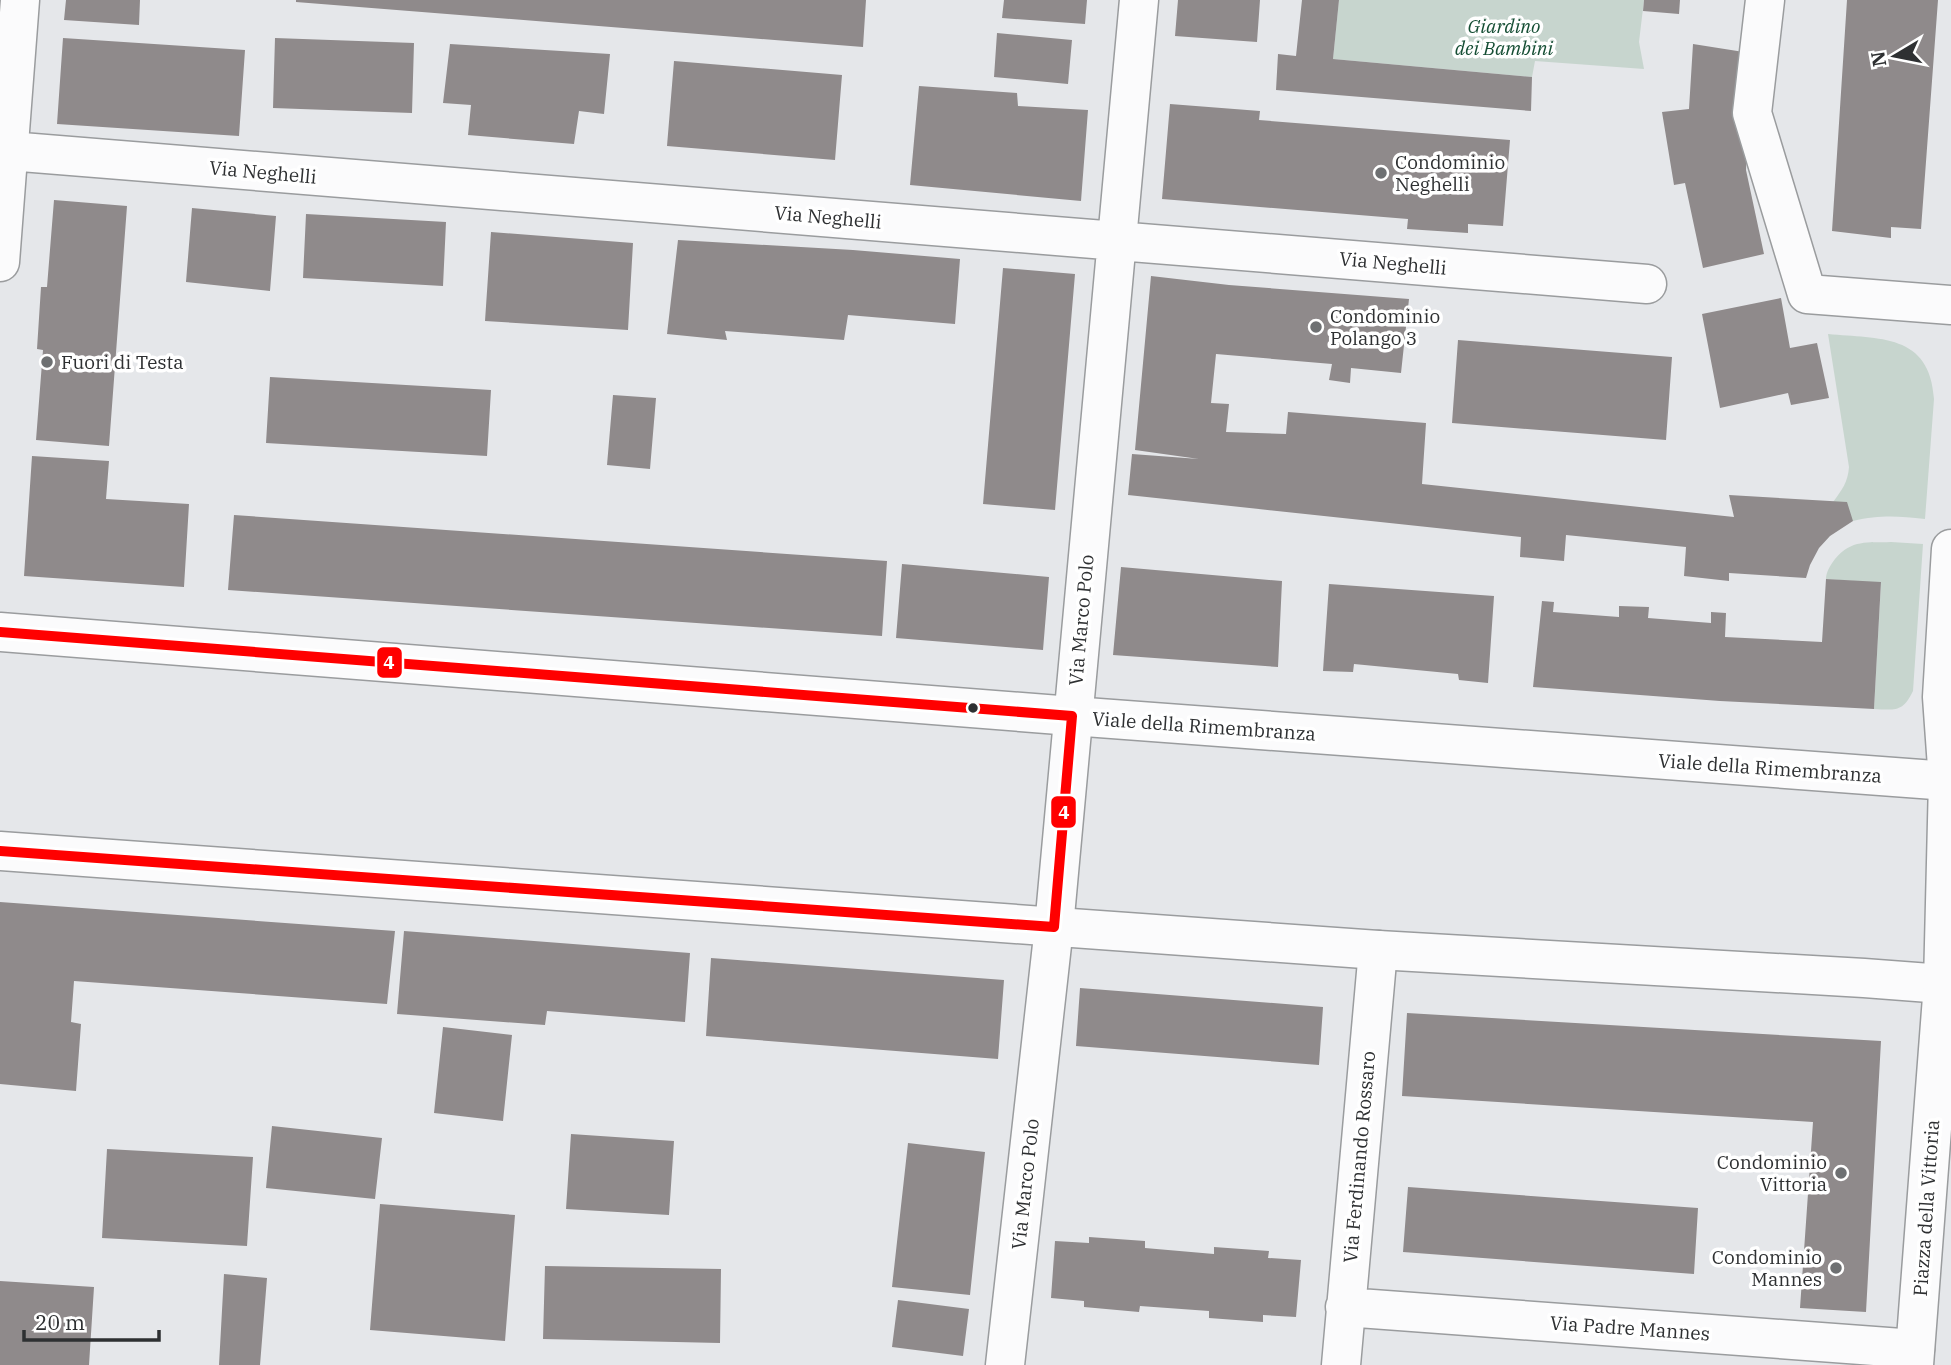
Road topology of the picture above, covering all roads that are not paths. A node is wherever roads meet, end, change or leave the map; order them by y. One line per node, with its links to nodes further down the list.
1 (20, 0): 4 (street)
2 (1139, 0): 5 (street, Via Marco Polo)
3 (1765, 0): 8 (street)
4 (9, 151): 5 (street, Via Neghelli); 6 (street)
5 (1116, 241): 7 (street, Via Neghelli); 11 (street, Via Marco Polo)
6 (0, 262)
7 (1647, 284)
8 (1951, 305)
9 (1951, 549): 12 (street, Piazza della Vittoria)
10 (0, 632): 11 (street, Viale della Rimembranza)
11 (1072, 716): 12 (street, Viale della Rimembranza); 14 (street, Via Marco Polo)
12 (1949, 781): 16 (street, Piazza della Vittoria)
13 (0, 850): 14 (street)
14 (1054, 927): 15 (street); 19 (street, Via Marco Polo)
15 (1378, 950): 16 (street); 17 (street, Via Ferdinando Rossaro)
16 (1947, 984): 18 (street, Piazza della Vittoria)
17 (1345, 1307): 18 (street, Via Padre Mannes); 20 (street, Via Ferdinando Rossaro)
18 (1915, 1357)
19 (1005, 1365)
20 (1341, 1365)

